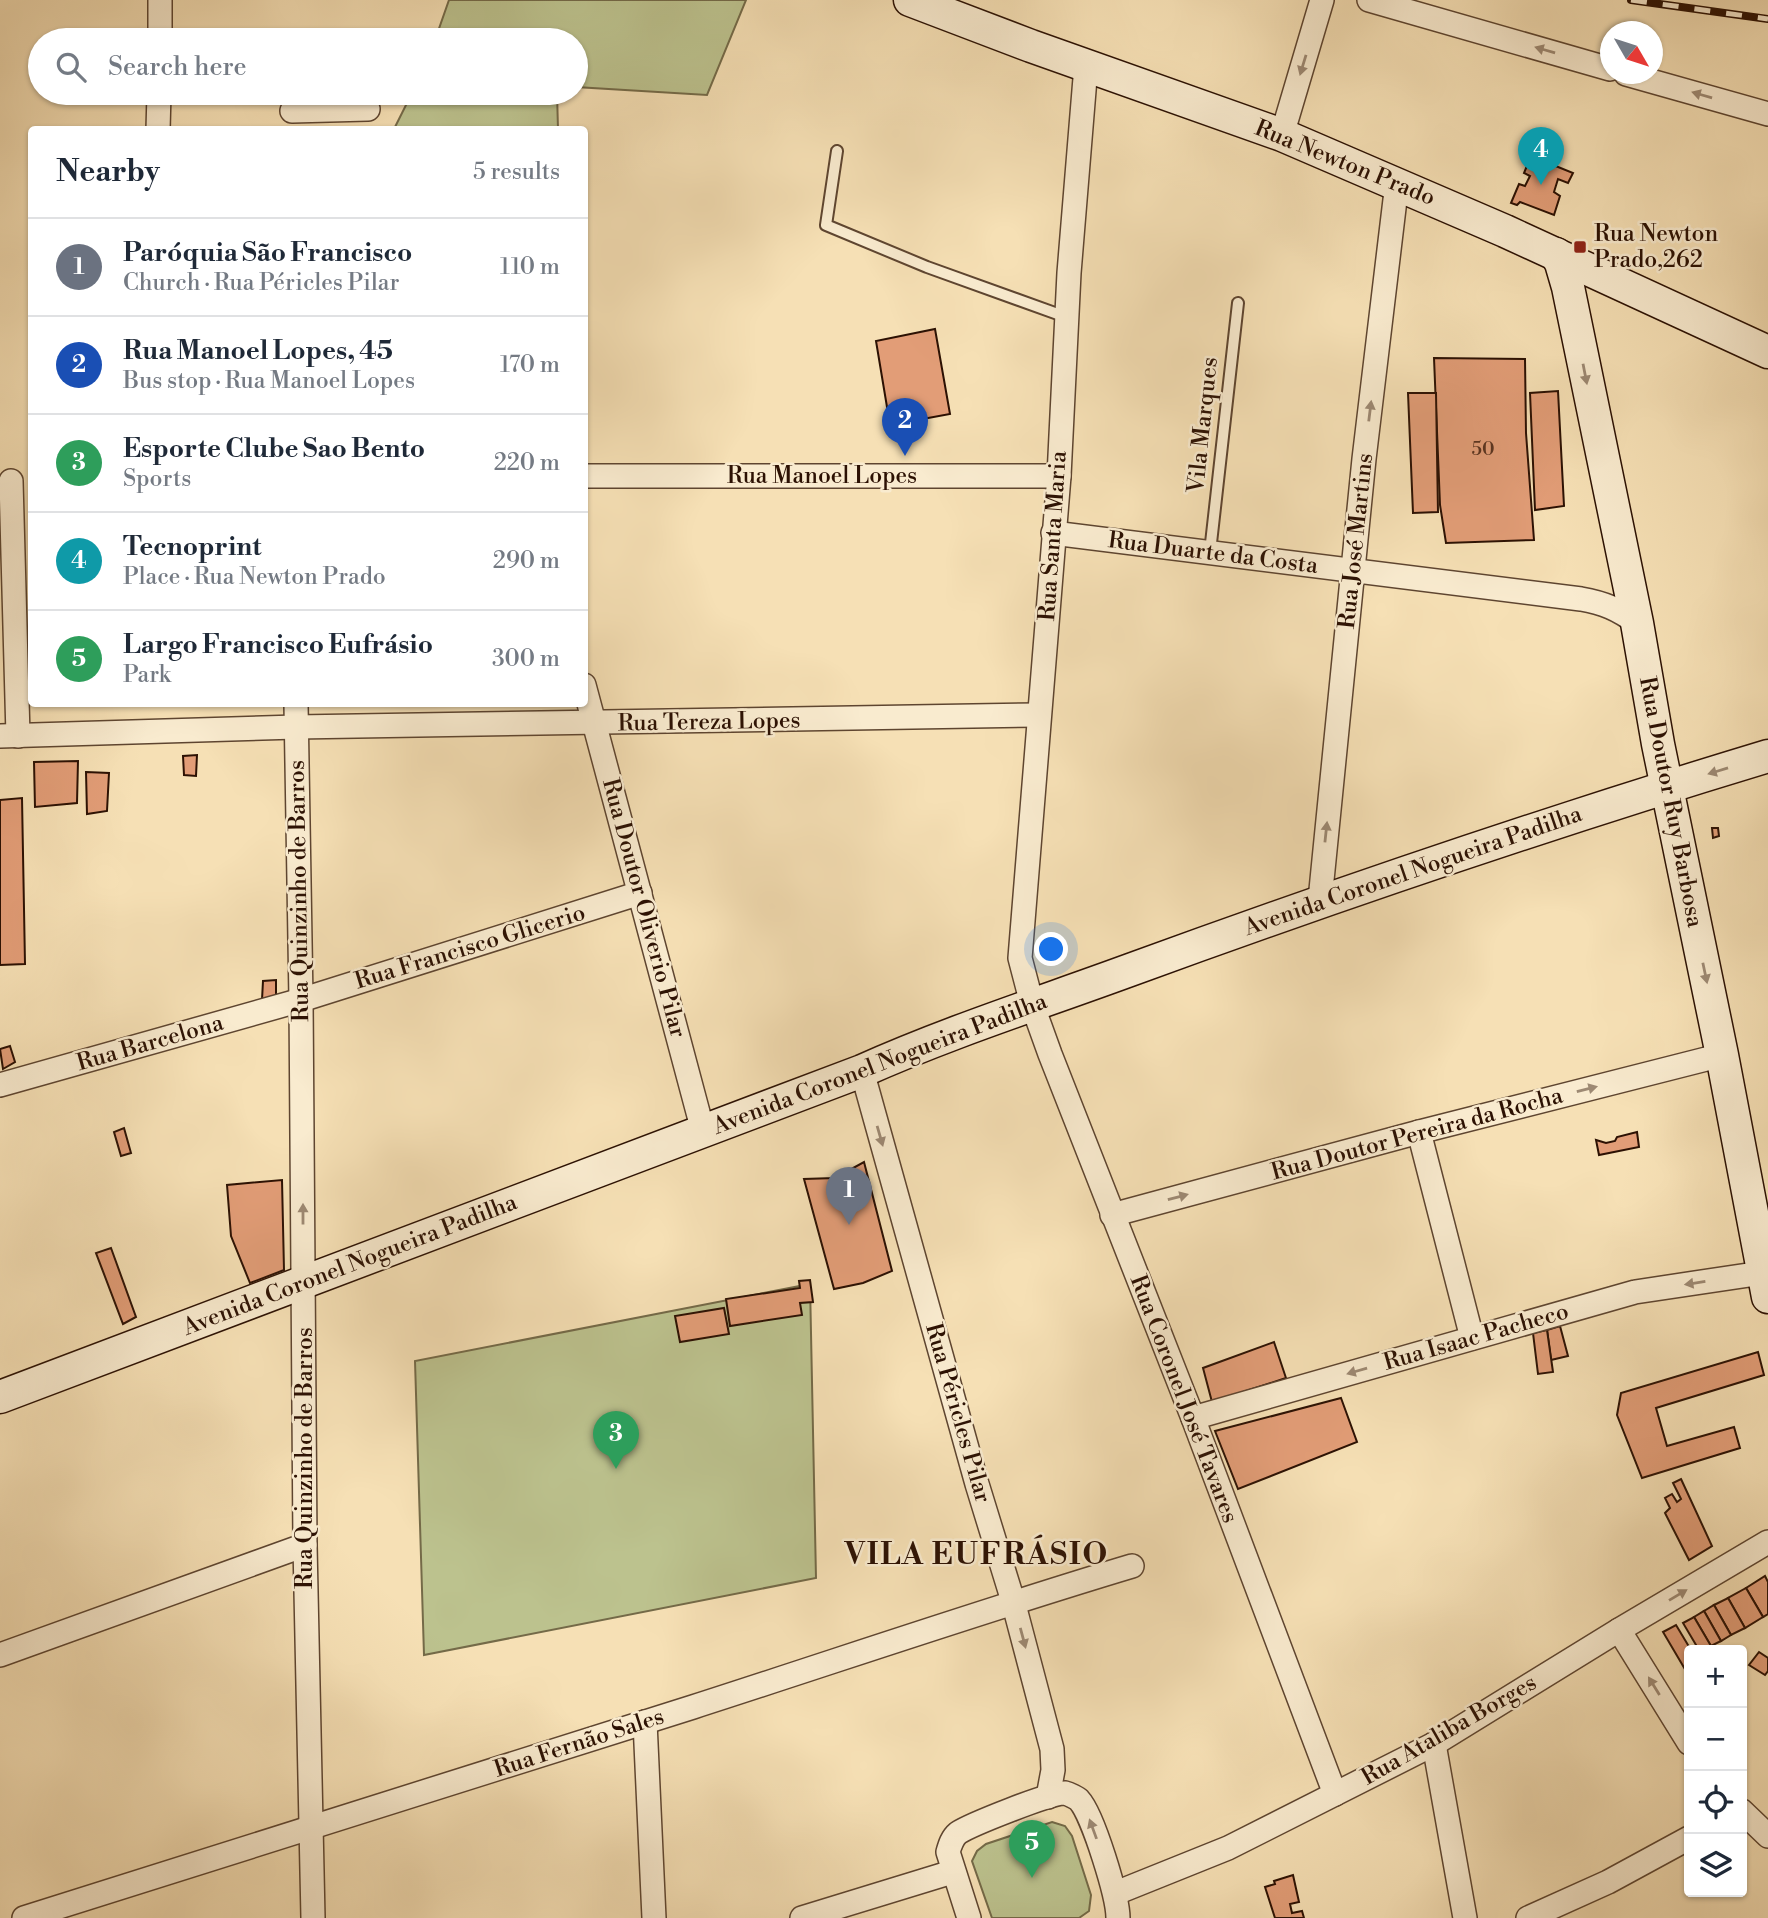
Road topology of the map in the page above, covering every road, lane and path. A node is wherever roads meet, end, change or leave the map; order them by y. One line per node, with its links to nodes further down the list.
1 (160, 0): 5 (street)
2 (911, 0): 6 (main road, Rua Newton Prado)
3 (1322, 0): 14 (street, one-way to 14)
4 (1369, 0): 7 (street, one-way to 4)
5 (160, 28)
6 (1086, 66): 14 (main road, Rua Newton Prado); 21 (street, Rua Santa Maria)
7 (1600, 66)
8 (1662, 84): 12 (street, one-way to 8)
9 (159, 105): 13 (street)
10 (368, 109): 11 (street)
11 (292, 111)
12 (1768, 114)
13 (158, 126)
14 (1282, 135): 16 (main road, Rua Newton Prado)
15 (837, 151): 21 (lane)
16 (1397, 183): 17 (main road, Rua Newton Prado); 29 (street, Rua José Martins, one-way to 16)
17 (1556, 254): 18 (main road, Rua Newton Prado); 20 (main road, Rua Doutor Ruy Barbosa)
18 (1605, 278): 20 (main road); 22 (main road, Rua Newton Prado)
19 (1238, 303): 27 (lane, Vila Marques)
20 (1571, 307): 28 (main road, Rua Doutor Ruy Barbosa, one-way to 28)
21 (1066, 317): 24 (street, Rua Santa Maria)
22 (1768, 352)
23 (588, 476): 24 (street, Rua Manoel Lopes)
24 (1059, 476): 26 (street, Rua Santa Maria)
25 (14, 481): 37 (street)
26 (1053, 533): 27 (street, Rua Duarte da Costa); 34 (street, Rua Santa Maria)
27 (1210, 552): 29 (street, Rua Duarte da Costa)
28 (1622, 559): 30 (street); 31 (main road, Rua Doutor Ruy Barbosa)
29 (1353, 570): 30 (street, Rua Duarte da Costa); 41 (street, Rua José Martins, one-way to 29)
30 (1581, 599): 31 (street, Rua Duarte da Costa)
31 (1637, 623): 39 (main road, Rua Doutor Ruy Barbosa)
32 (588, 699): 35 (street, Rua Doutor Oliverio Pilar)
33 (296, 707): 36 (street, Rua Quinzinho de Barros)
34 (1039, 715): 35 (street, Rua Tereza Lopes); 43 (street, Rua Santa Maria)
35 (595, 724): 36 (street, Rua Tereza Lopes); 40 (street, Rua Doutor Oliverio Pilar)
36 (296, 727): 37 (street, Rua Tereza Lopes); 42 (street, Rua Quinzinho de Barros)
37 (9, 736)
38 (1768, 755): 39 (main road, Avenida Coronel Nogueira Padilha, one-way to 39)
39 (1667, 786): 41 (main road, Avenida Coronel Nogueira Padilha); 44 (main road, Rua Doutor Ruy Barbosa, one-way to 44)
40 (640, 893): 42 (street, Rua Francisco Glicerio); 47 (street, Rua Doutor Oliverio Pilar)
41 (1320, 900): 43 (main road, Avenida Coronel Nogueira Padilha)
42 (301, 1000): 46 (street, Rua Barcelona); 51 (street, Rua Quinzinho de Barros, one-way to 42)
43 (1032, 1004): 45 (main road, Avenida Coronel Nogueira Padilha); 49 (street, Rua Coronel José Tavares)
44 (1722, 1055): 48 (street, Rua Doutor Pereira da Rocha, one-way to 44); 50 (main road, Rua Doutor Ruy Barbosa)
45 (862, 1071): 47 (main road, Avenida Coronel Nogueira Padilha); 58 (street, Rua Péricles Pilar, one-way to 58)
46 (0, 1085)
47 (703, 1131): 51 (main road, Avenida Coronel Nogueira Padilha)
48 (1419, 1132): 49 (street, Rua Doutor Pereira da Rocha, one-way to 48); 52 (street)
49 (1112, 1215): 54 (street, Rua Coronel José Tavares)
50 (1766, 1280): 52 (street, Rua Isaac Pacheco, one-way to 52)
51 (303, 1282): 53 (main road, Avenida Coronel Nogueira Padilha); 56 (street, Rua Quinzinho de Barros)
52 (1472, 1338): 54 (street, Rua Isaac Pacheco, one-way to 54)
53 (0, 1397)
54 (1193, 1418): 64 (street, Rua Coronel José Tavares)
55 (1768, 1542): 59 (street, Rua Ataliba Borges, one-way to 55)
56 (305, 1545): 60 (street); 67 (street, Rua Quinzinho de Barros)
57 (1132, 1566): 58 (street, Rua Fernão Sales)
58 (1013, 1601): 61 (street, Rua Fernão Sales); 65 (street, Rua Péricles Pilar, one-way to 65)
59 (1619, 1629): 62 (street, one-way to 59); 63 (street, Rua Ataliba Borges)
60 (0, 1655)
61 (645, 1722): 67 (street, Rua Fernão Sales); 74 (street)
62 (1684, 1735)
63 (1434, 1744): 64 (street, Rua Ataliba Borges); 78 (street)
64 (1335, 1794): 71 (street, Rua Ataliba Borges)
65 (1048, 1797): 70 (street); 71 (street, one-way to 65)
66 (1747, 1816): 68 (street)
67 (310, 1828): 72 (street, Rua Fernão Sales); 73 (street, Rua Quinzinho de Barros)
68 (1768, 1836)
69 (1684, 1841): 79 (street)
70 (952, 1872): 75 (street); 76 (street)
71 (1116, 1893): 77 (street)
72 (24, 1918)
73 (313, 1918)
74 (654, 1918)
75 (802, 1918)
76 (969, 1918)
77 (1118, 1918)
78 (1465, 1918)
79 (1528, 1918)

